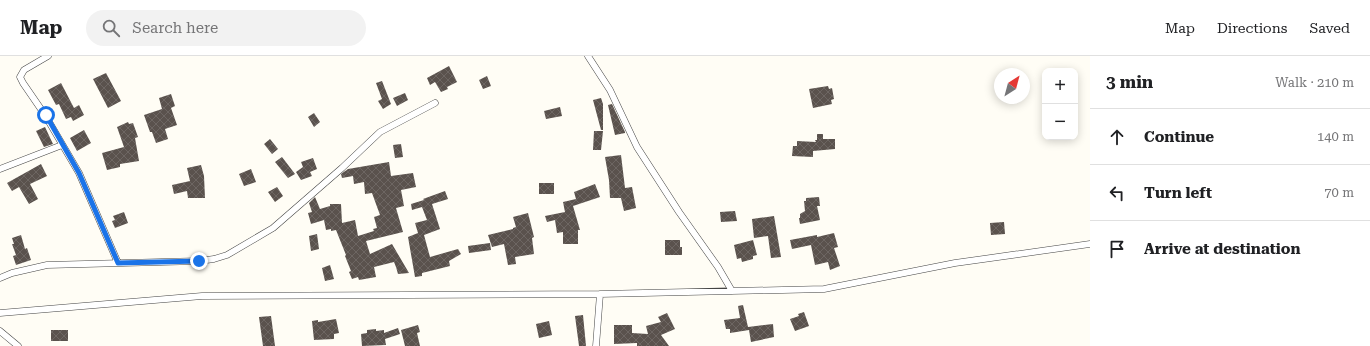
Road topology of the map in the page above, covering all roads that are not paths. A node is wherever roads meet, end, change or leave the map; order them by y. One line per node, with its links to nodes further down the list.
1 (48, 56): 4 (street)
2 (588, 56): 9 (street)
3 (435, 103): 7 (street)
4 (62, 145): 5 (street); 7 (street)
5 (0, 169)
6 (1090, 244): 9 (street)
7 (118, 263): 8 (street)
8 (0, 278)
9 (732, 291): 10 (street)
10 (600, 294): 11 (street); 14 (street)
11 (0, 313)
12 (0, 331): 13 (street)
13 (18, 346)
14 (596, 346)

